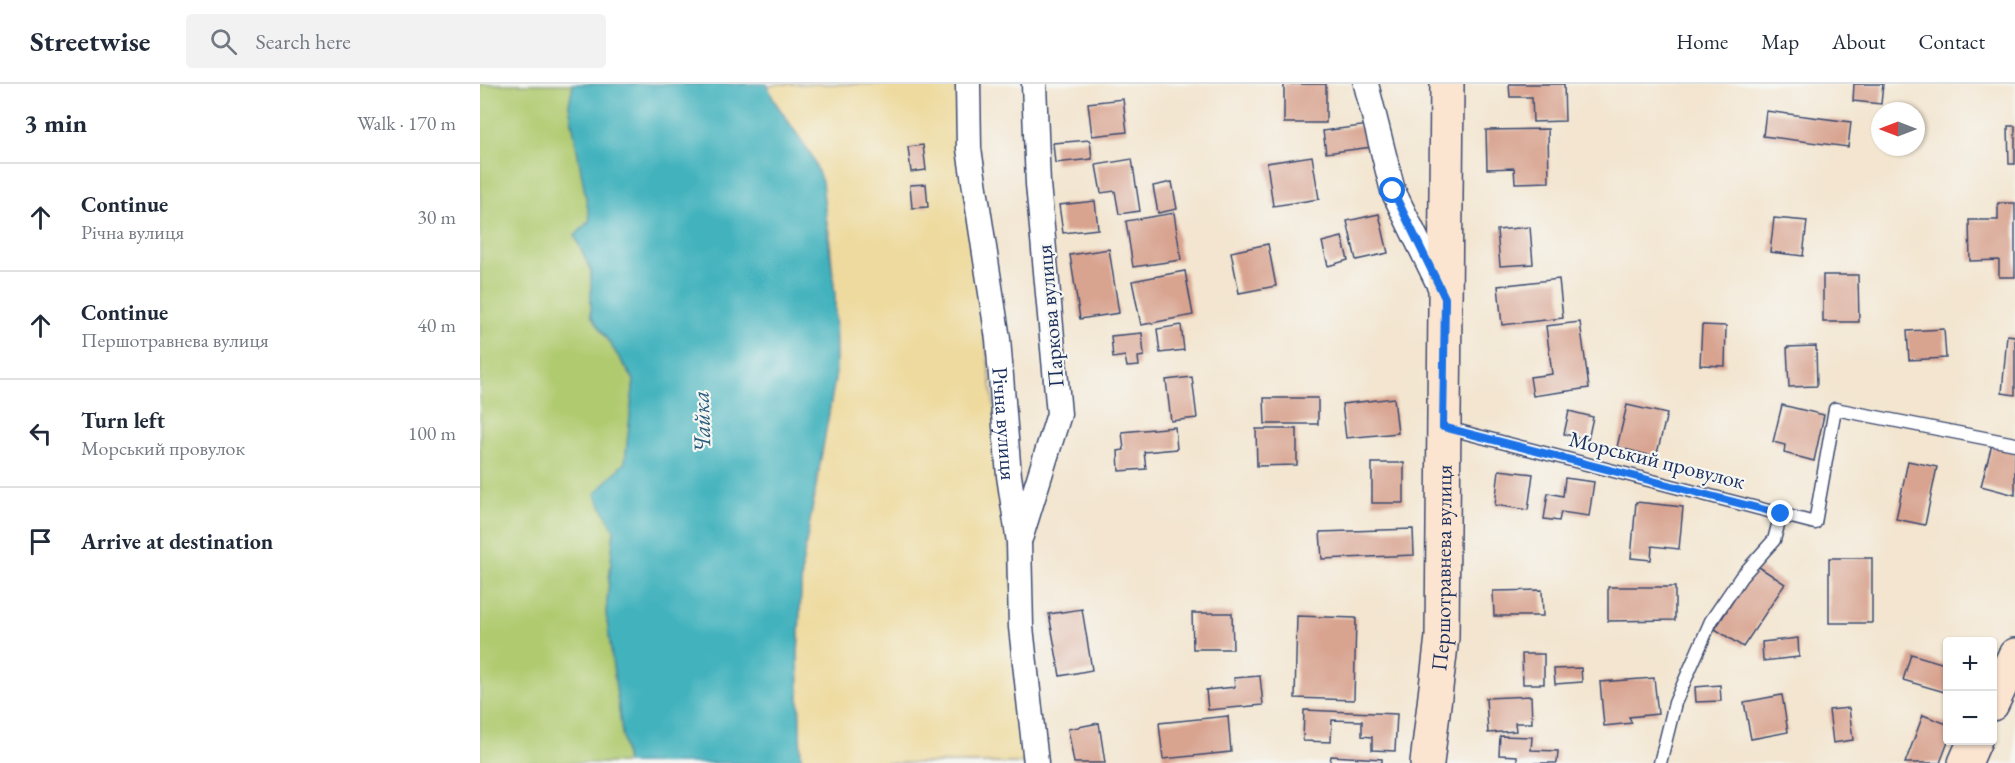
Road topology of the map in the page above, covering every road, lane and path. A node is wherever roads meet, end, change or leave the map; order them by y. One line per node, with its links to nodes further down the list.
1 (968, 84): 9 (street, Річна вулиця)
2 (1034, 84): 9 (street, Паркова вулиця)
3 (1366, 84): 5 (street)
4 (1447, 84): 5 (street, Першотравнева вулиця)
5 (1445, 298): 6 (street, Першотравнева вулиця)
6 (1443, 427): 8 (lane, Морський провулок); 14 (street, Першотравнева вулиця)
7 (2015, 444): 8 (lane, Морський провулок)
8 (1781, 514): 15 (lane)
9 (1019, 542): 13 (street, Річна вулиця)
10 (2015, 655): 11 (street)
11 (1997, 693)
12 (1973, 745): 16 (street)
13 (1036, 763)
14 (1427, 763)
15 (1660, 763)
16 (1965, 763)

